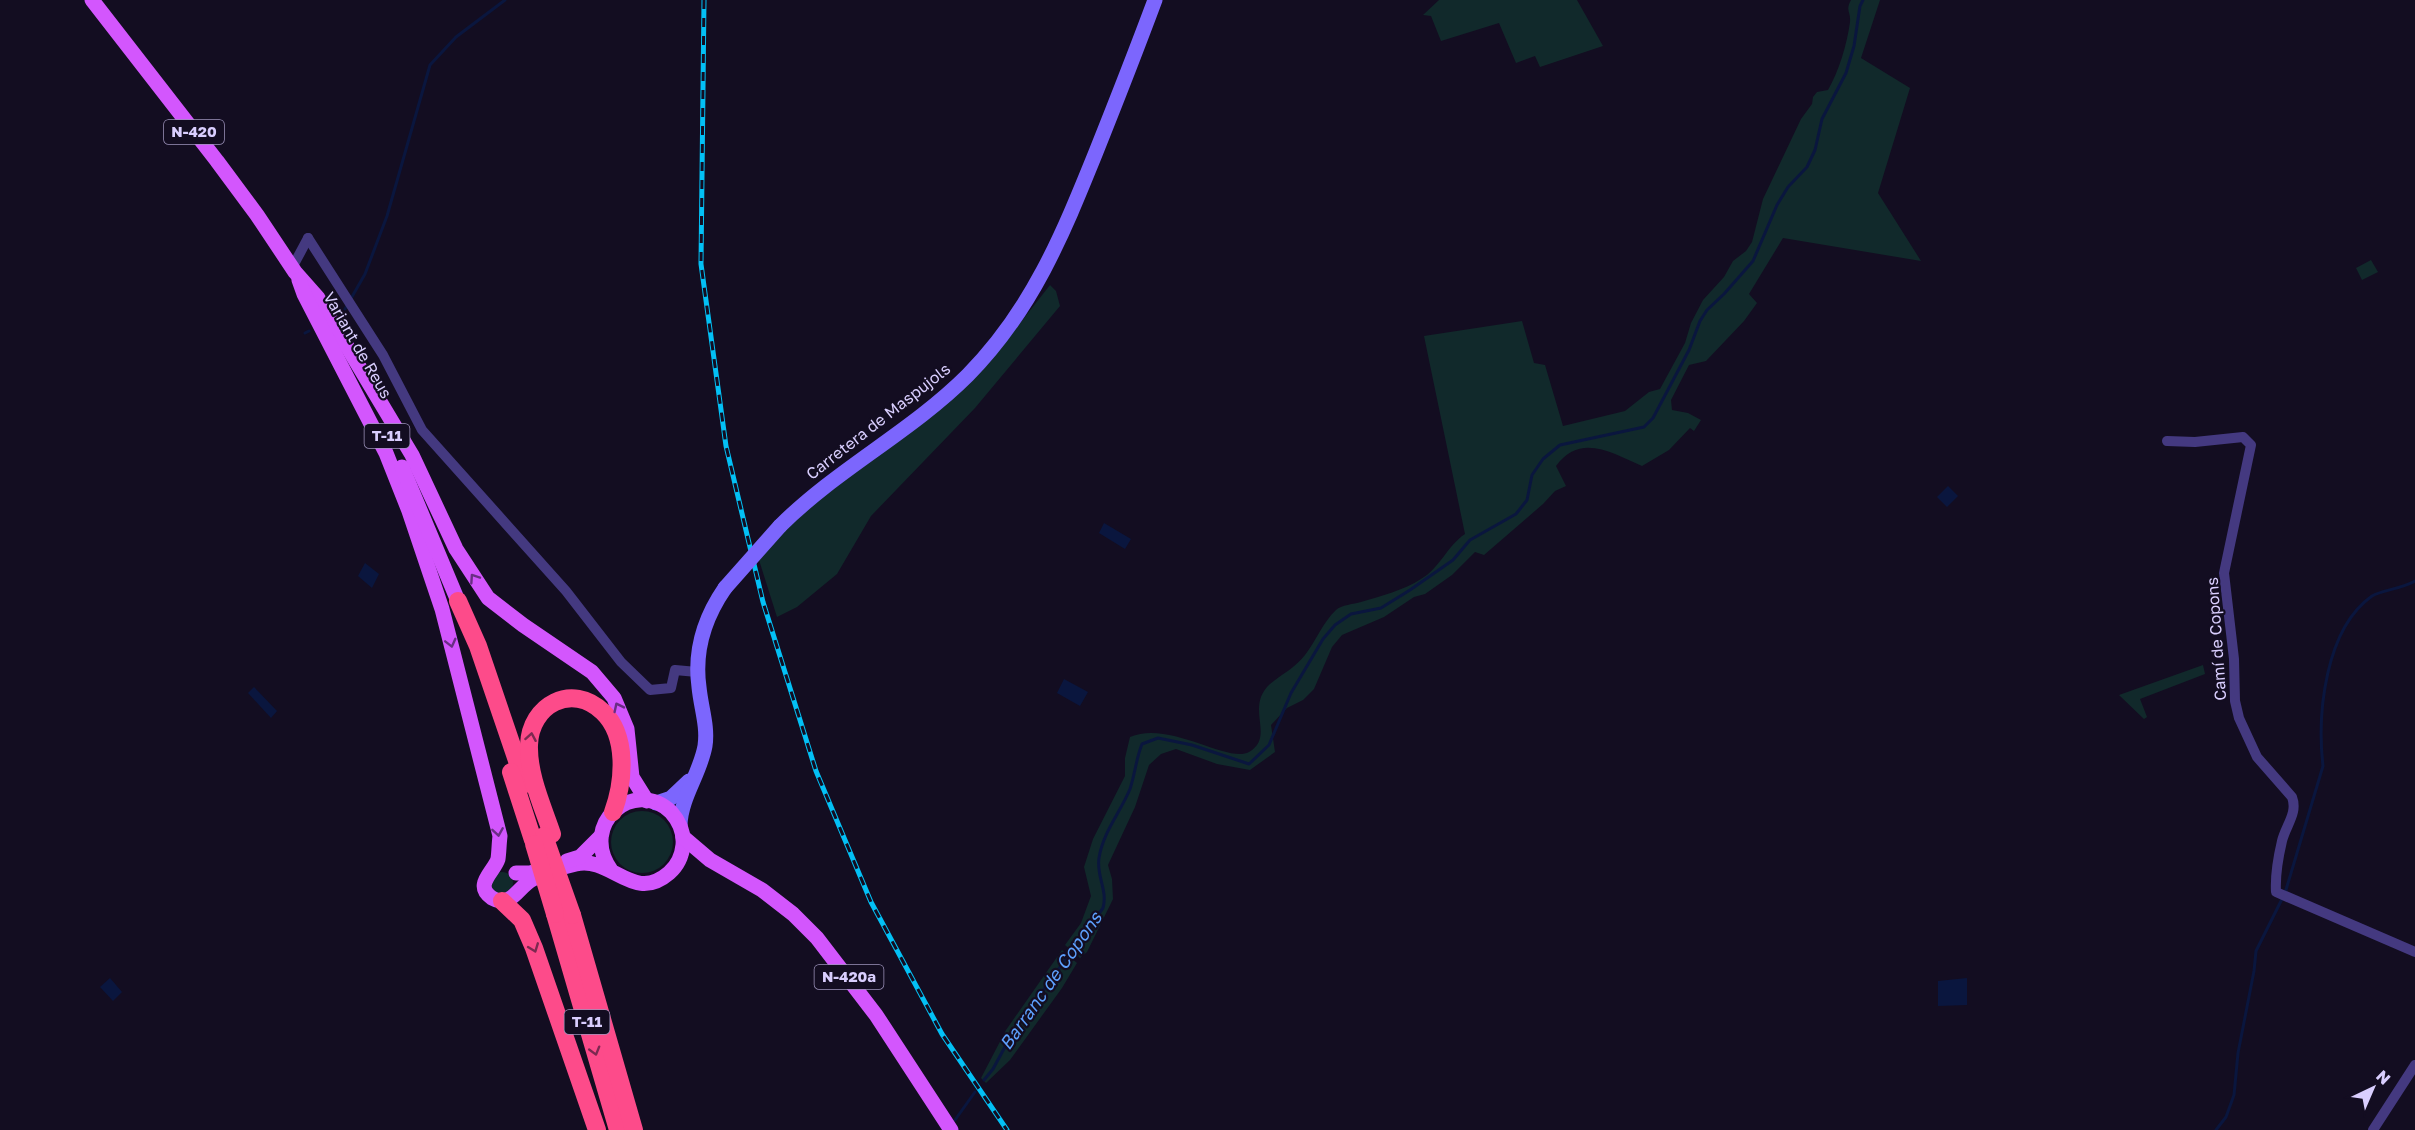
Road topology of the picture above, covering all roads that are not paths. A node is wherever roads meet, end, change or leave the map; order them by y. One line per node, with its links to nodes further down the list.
1 (92, 0): 3 (main road, N-420)
2 (1155, 0): 6 (street, Carretera de Maspujols, bridge)
3 (295, 273): 5 (main road, Variant de Reus / T-11); 6 (street); 8 (main road, one-way to 3); 15 (main road, one-way to 15)
4 (2167, 441): 21 (street, Camí de Copons)
5 (458, 601): 11 (highway, T-11)
6 (697, 672): 7 (street, Carretera de Maspujols)
7 (698, 769): 8 (street); 10 (street, Carretera de Maspujols)
8 (652, 802): 9 (main road); 10 (main road)
9 (613, 812): 11 (highway, one-way to 9); 12 (main road)
10 (681, 831): 13 (main road, N-420a); 14 (main road)
11 (543, 837): 20 (highway, T-11, bridge)
12 (600, 837): 16 (main road); 17 (main road)
13 (710, 860): 14 (main road); 26 (main road, N-420a)
14 (677, 864): 16 (main road)
15 (494, 868): 17 (main road); 19 (main road)
16 (611, 870): 18 (main road)
17 (516, 873): 18 (main road)
18 (518, 890): 19 (main road)
19 (502, 901): 23 (highway, one-way to 23)
20 (564, 914): 24 (highway, T-11, one-way to 24); 25 (highway, T-11)
21 (2415, 952)
22 (2415, 1065): 27 (street)
23 (597, 1130)
24 (618, 1130)
25 (634, 1130)
26 (951, 1130)
27 (2373, 1130)

